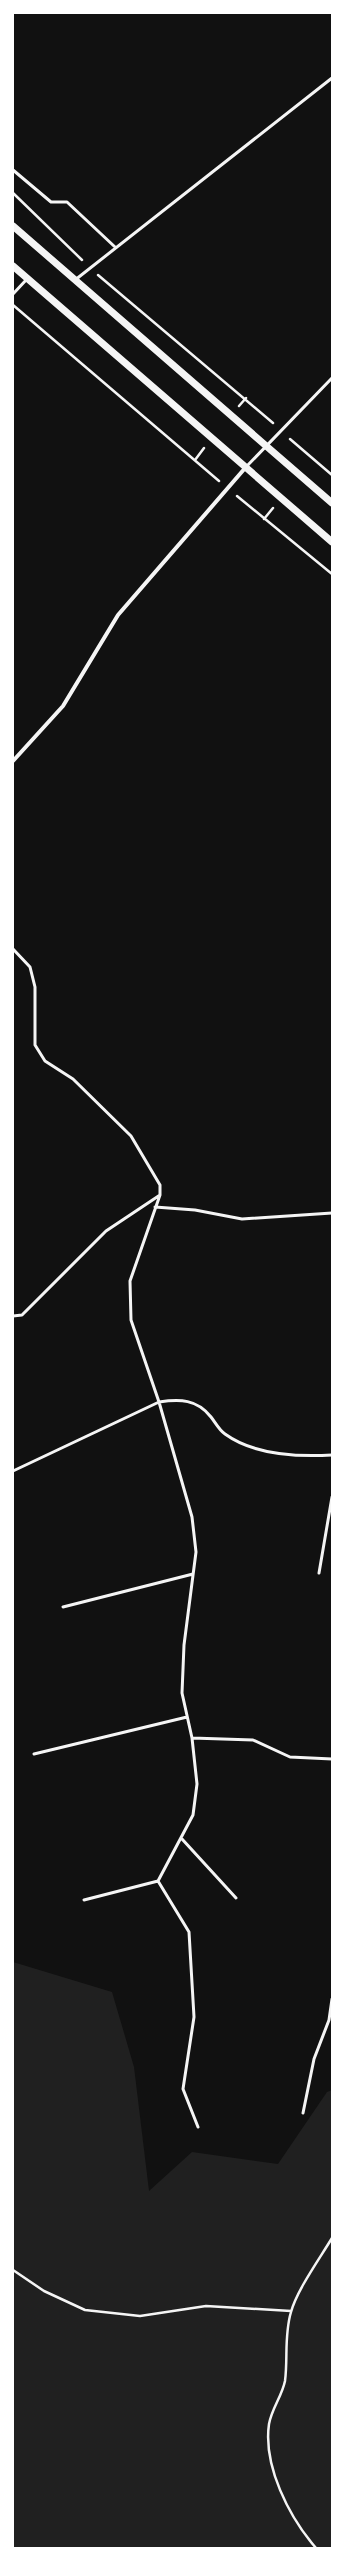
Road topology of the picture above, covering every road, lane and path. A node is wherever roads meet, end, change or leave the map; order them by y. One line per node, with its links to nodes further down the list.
1 (332, 78): 5 (lane)
2 (13, 170): 5 (lane)
3 (13, 193): 6 (path)
4 (13, 226): 10 (street)
5 (116, 247): 10 (lane)
6 (86, 264)
7 (13, 266): 9 (street)
8 (92, 269): 14 (path)
9 (28, 279): 11 (lane); 16 (street)
10 (75, 280): 15 (street)
11 (13, 294)
12 (13, 305): 18 (path)
13 (332, 378): 14 (lane)
14 (281, 431): 15 (lane); 17 (path)
15 (266, 446): 16 (lane); 19 (street)
16 (246, 467): 18 (street); 20 (street)
17 (332, 475)
18 (228, 489): 21 (path); 22 (street)
19 (332, 504)
20 (332, 542)
21 (332, 574)
22 (13, 761)
23 (13, 949): 24 (lane)
24 (160, 1195): 25 (lane); 27 (lane)
25 (156, 1207): 26 (lane); 28 (lane)
26 (332, 1213)
27 (13, 1316)
28 (159, 1402): 29 (lane); 30 (lane); 33 (lane)
29 (332, 1455)
30 (13, 1471)
31 (332, 1497): 32 (lane)
32 (319, 1573)
33 (193, 1574): 34 (lane); 35 (lane)
34 (63, 1607)
35 (187, 1717): 36 (lane); 37 (lane)
36 (192, 1738): 38 (lane); 39 (lane)
37 (34, 1754)
38 (332, 1759)
39 (182, 1839): 40 (lane); 41 (lane)
40 (158, 1882): 42 (lane); 45 (lane)
41 (236, 1898)
42 (84, 1900)
43 (332, 1999): 44 (lane)
44 (303, 2113)
45 (198, 2127)
46 (332, 2238): 48 (path)
47 (13, 2270): 48 (path)
48 (291, 2311): 49 (path)
49 (316, 2548)

